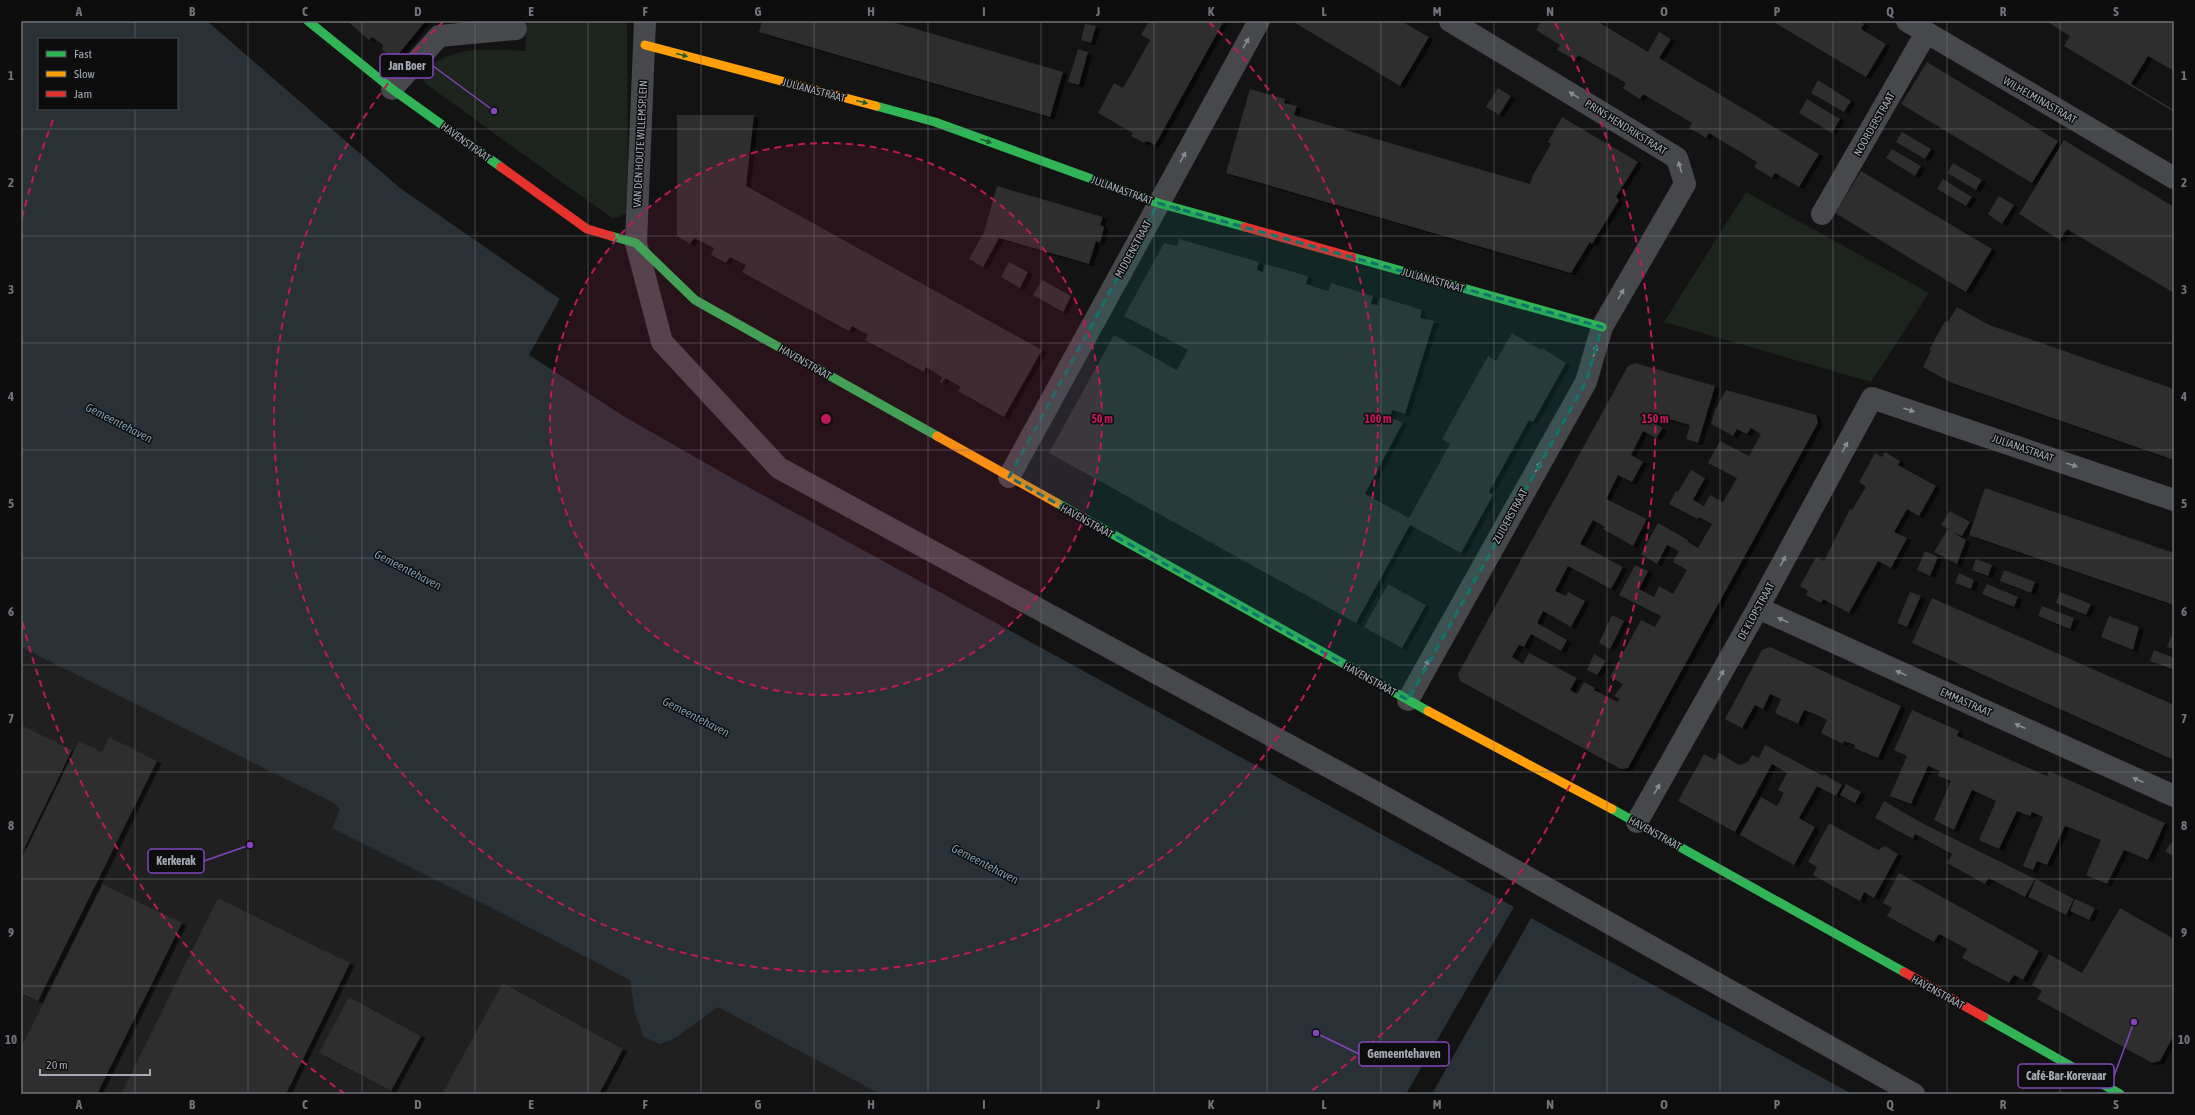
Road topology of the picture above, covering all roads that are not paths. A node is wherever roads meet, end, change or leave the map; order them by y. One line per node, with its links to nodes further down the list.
1 (308, 21): 9 (street, HAVENSTRAAT)
2 (645, 21): 8 (street, VAN DEN HOUTE WILLEMSPLEIN)
3 (1258, 21): 11 (street, MIDDENSTRAAT, one-way to 3)
4 (1450, 21): 14 (street, PRINS HENDRIKSTRAAT, one-way to 4)
5 (1906, 21): 7 (street, WILHELMINASTRAAT)
6 (516, 29): 9 (street)
7 (1926, 33): 10 (street, WILHELMINASTRAAT); 12 (street, NOORDERSTRAAT)
8 (645, 45): 11 (street, JULIANASTRAAT, one-way to 11); 13 (street, VAN DEN HOUTE WILLEMSPLEIN)
9 (392, 89): 13 (street, HAVENSTRAAT)
10 (2174, 178)
11 (1158, 203): 14 (street, JULIANASTRAAT, one-way to 14); 16 (street, MIDDENSTRAAT)
12 (1822, 214)
13 (636, 243): 16 (street, HAVENSTRAAT); 22 (street)
14 (1602, 328): 19 (street, ZUIDERSTRAAT, one-way to 14)
15 (1872, 398): 17 (street, JULIANASTRAAT, one-way to 17); 18 (street, DE KLOPSTRAAT, one-way to 15)
16 (1008, 478): 19 (street, HAVENSTRAAT)
17 (2174, 500)
18 (1758, 608): 20 (street, EMMASTRAAT, one-way to 18); 21 (street, DE KLOPSTRAAT, one-way to 18)
19 (1408, 700): 21 (street, HAVENSTRAAT)
20 (2174, 796)
21 (1637, 822): 23 (street, HAVENSTRAAT)
22 (1914, 1094)
23 (2120, 1094)

